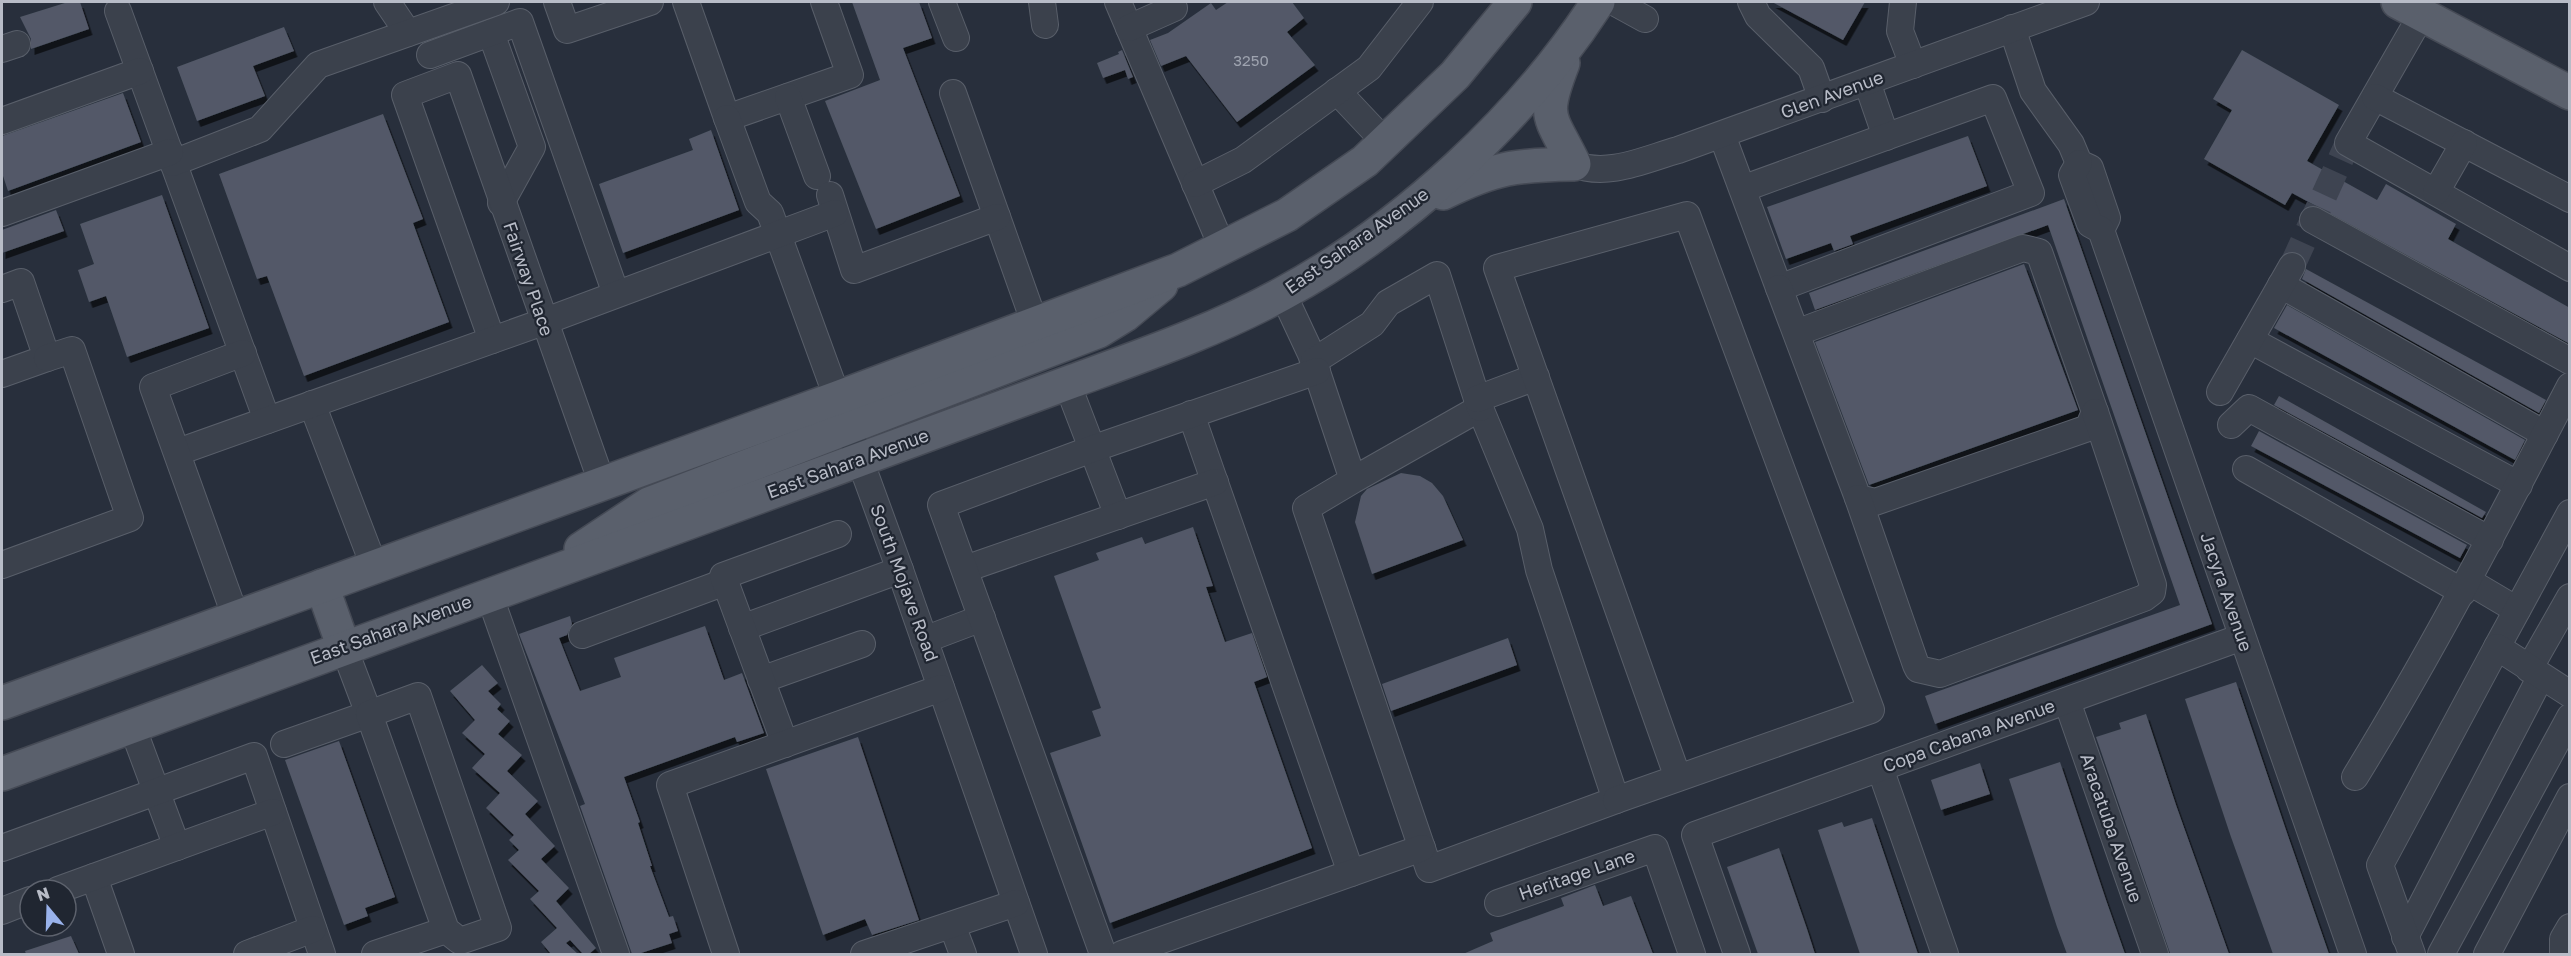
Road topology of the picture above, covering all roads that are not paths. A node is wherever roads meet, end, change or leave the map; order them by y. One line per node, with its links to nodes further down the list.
1 (387, 2): 22 (street, Fairway Place)
2 (496, 2): 22 (street)
3 (557, 2): 4 (street)
4 (650, 2)
5 (686, 2): 37 (street, South Mojave Road)
6 (824, 2): 34 (street)
7 (942, 2): 24 (street)
8 (1118, 2): 20 (street)
9 (1420, 2): 31 (street)
10 (1515, 2): 41 (main road)
11 (1598, 2): 25 (main road, East Sahara Avenue)
12 (1614, 2): 19 (street)
13 (1751, 2): 36 (street)
14 (1903, 2): 27 (street)
15 (2086, 2): 21 (street, Glen Avenue)
16 (1176, 4): 20 (street)
17 (2410, 8): 33 (main road); 35 (street)
18 (118, 11): 28 (street)
19 (1645, 19)
20 (1129, 28): 45 (street)
21 (2012, 28): 27 (street, Glen Avenue); 113 (street, Jacyra Avenue)
22 (414, 31): 26 (street, Fairway Place); 43 (street)
23 (491, 33): 26 (street); 50 (street); 61 (street)
24 (956, 38)
25 (1570, 46): 44 (main road); 52 (main road, East Sahara Avenue)
26 (430, 55): 29 (street, Fairway Place)
27 (1912, 65): 30 (street, Glen Avenue)
28 (140, 71): 38 (street); 43 (street)
29 (450, 78): 50 (street, Fairway Place); 66 (street)
30 (1867, 82): 36 (street, Glen Avenue); 40 (street)
31 (1338, 91): 41 (street); 45 (street)
32 (953, 93): 53 (street)
33 (2570, 93)
34 (788, 97): 37 (street); 48 (street)
35 (2375, 97): 42 (street); 47 (street)
36 (1822, 99): 39 (street, Glen Avenue)
37 (727, 117): 55 (street, South Mojave Road)
38 (2, 121)
39 (1722, 135): 44 (street, Glen Avenue); 46 (street)
40 (1886, 137): 46 (street); 59 (street)
41 (1385, 142): 56 (main road)
42 (2464, 143): 47 (street); 49 (street)
43 (171, 158): 51 (street); 68 (street)
44 (1574, 164): 52 (main road)
45 (1196, 183): 56 (street)
46 (1742, 189): 59 (street)
47 (2436, 192): 57 (street)
48 (827, 194): 53 (street); 55 (street)
49 (2570, 199)
50 (501, 203): 63 (street, Fairway Place)
51 (2, 213)
52 (1401, 214): 62 (main road, East Sahara Avenue)
53 (997, 217): 64 (street)
54 (2313, 220): 70 (street)
55 (774, 223): 61 (street); 80 (street, South Mojave Road)
56 (1223, 249): 58 (main road)
57 (2570, 268)
58 (1178, 270): 64 (main road); 80 (main road)
59 (1779, 288): 65 (street)
60 (2, 289): 69 (street)
61 (616, 294): 63 (street)
62 (1283, 294): 71 (street); 74 (main road, East Sahara Avenue)
63 (543, 322): 66 (street); 91 (street, Fairway Place)
64 (1035, 324): 80 (main road)
65 (1796, 333): 79 (street); 93 (street)
66 (492, 340): 77 (street)
67 (2250, 340): 76 (street); 84 (street); 92 (street)
68 (243, 353): 82 (street); 86 (street)
69 (47, 358): 72 (street); 98 (street)
70 (2570, 361)
71 (1316, 366): 78 (street); 81 (street); 89 (street)
72 (2, 374)
73 (1536, 378): 78 (street); 131 (street); 131 (street)
74 (1067, 383): 85 (street); 87 (main road, East Sahara Avenue)
75 (2570, 386): 84 (street)
76 (2220, 392)
77 (312, 404): 82 (street); 99 (street)
78 (1479, 404): 89 (street); 134 (street)
79 (2095, 411): 93 (street); 93 (street)
80 (842, 413): 87 (street, South Mojave Road); 91 (main road); 102 (main road)
81 (1191, 414): 85 (street); 90 (street)
82 (267, 420): 86 (street)
83 (2230, 425): 97 (street)
84 (2545, 434): 92 (street)
85 (1092, 449): 95 (street); 100 (street)
86 (178, 452): 109 (street)
87 (860, 460): 101 (street, South Mojave Road); 102 (main road, East Sahara Avenue)
88 (2246, 469): 105 (street)
89 (1353, 480): 138 (street)
90 (1215, 482): 95 (street); 139 (street)
91 (602, 483): 99 (main road)
92 (2519, 485): 97 (street)
93 (1858, 498)
94 (2570, 513): 108 (street)
95 (1118, 516): 100 (street)
96 (838, 534): 103 (street)
97 (2490, 540): 105 (street)
98 (2, 565)
99 (374, 566): 104 (main road)
100 (965, 569): 110 (street)
101 (900, 570): 111 (street); 114 (street, South Mojave Road)
102 (544, 574): 106 (main road, East Sahara Avenue)
103 (725, 582): 111 (street); 112 (street)
104 (322, 586): 109 (main road); 117 (main road)
105 (2465, 586): 108 (street); 130 (street)
106 (489, 594): 117 (main road, East Sahara Avenue); 157 (street)
107 (2570, 597): 118 (street)
108 (2517, 610): 116 (street)
109 (236, 618): 123 (main road)
110 (982, 618): 114 (street); 162 (street)
111 (742, 628): 119 (street)
112 (582, 635)
113 (2242, 637): 122 (street, Copa Cabana Avenue); 168 (street, Jacyra Avenue)
114 (924, 640): 120 (street, South Mojave Road)
115 (862, 644): 119 (street)
116 (2497, 646): 118 (street); 150 (street)
117 (344, 648): 124 (street); 125 (main road, East Sahara Avenue)
118 (2535, 672): 121 (street); 150 (street)
119 (761, 680): 127 (street)
120 (941, 688): 127 (street); 142 (street, South Mojave Road)
121 (2569, 697): 169 (street)
122 (2067, 701): 128 (street, Copa Cabana Avenue); 167 (street, Aracatuba Avenue)
123 (2, 703)
124 (369, 714): 126 (street); 149 (street); 149 (street)
125 (132, 726): 129 (main road, East Sahara Avenue); 132 (street)
126 (284, 744)
127 (785, 744): 158 (street)
128 (1880, 768): 165 (street, Copa Cabana Avenue); 166 (street)
129 (2, 774)
130 (2355, 777)
131 (1678, 778): 134 (street)
132 (156, 791): 135 (street); 136 (street); 137 (street)
133 (2570, 797): 170 (street)
134 (1616, 800): 138 (street)
135 (273, 812): 136 (street); 148 (street)
136 (177, 847): 140 (street)
137 (2, 848)
138 (1422, 848): 139 (street)
139 (1351, 873): 163 (street)
140 (94, 877): 141 (street); 152 (street)
141 (78, 883)
142 (1016, 903): 146 (street); 161 (street, South Mojave Road)
143 (1498, 903): 164 (street, Heritage Lane)
144 (18, 905): 145 (street)
145 (2, 911)
146 (952, 925): 151 (street); 160 (street)
147 (2570, 927): 171 (street)
148 (313, 929): 153 (street); 154 (street)
149 (446, 930): 155 (street); 156 (street)
150 (2408, 946)
151 (890, 950): 159 (street)
152 (121, 954)
153 (247, 954)
154 (322, 954)
155 (375, 954)
156 (454, 954)
157 (616, 954)
158 (726, 954)
159 (864, 954)
160 (963, 954)
161 (1034, 954)
162 (1103, 954)
163 (1122, 954)
164 (1692, 954)
165 (1737, 954)
166 (1945, 954)
167 (2155, 954)
168 (2353, 954)
169 (2441, 954)
170 (2487, 954)
171 (2563, 954)

